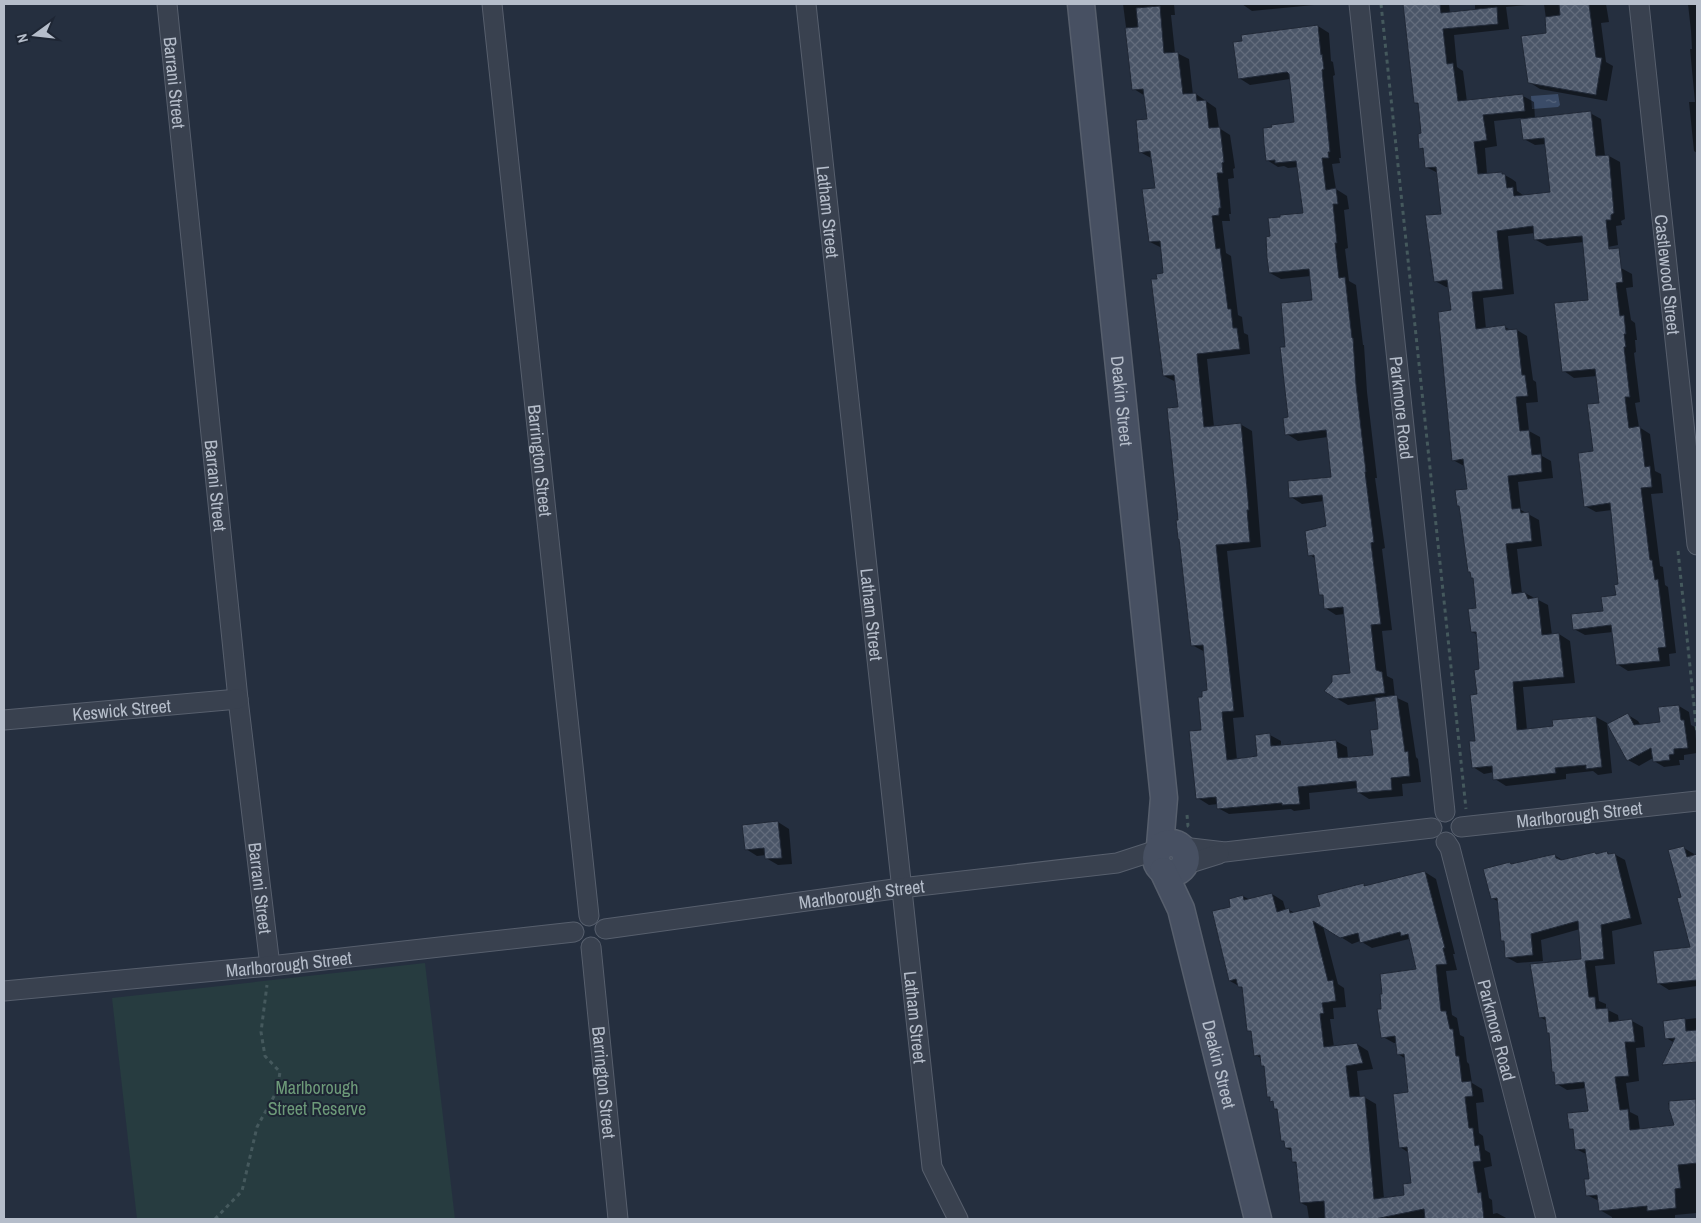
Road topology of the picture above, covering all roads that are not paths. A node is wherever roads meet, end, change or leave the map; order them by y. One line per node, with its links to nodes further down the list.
1 (167, 4): 8 (street, Barrani Street)
2 (492, 4): 17 (street, Barrington Street)
3 (806, 4): 16 (street, Latham Street)
4 (1081, 4): 15 (street, Deakin Street)
5 (1359, 4): 11 (street, Parkmore Road)
6 (1639, 4): 7 (street, Castlewood Street)
7 (1697, 545)
8 (238, 699): 9 (street, Keswick Street); 21 (street, Barrani Street)
9 (4, 720)
10 (1697, 801): 12 (street, Marlborough Street)
11 (1445, 812): 12 (street); 13 (street)
12 (1465, 827): 14 (street)
13 (1432, 828): 14 (street); 15 (street, Marlborough Street)
14 (1446, 842): 26 (street, Parkmore Road)
15 (1174, 855): 16 (street, Marlborough Street); 25 (street, Deakin Street)
16 (901, 888): 18 (street, Marlborough Street); 24 (street, Latham Street)
17 (589, 916): 18 (street); 19 (street)
18 (605, 929): 20 (street)
19 (574, 932): 20 (street); 21 (street, Marlborough Street)
20 (591, 947): 23 (street, Barrington Street)
21 (270, 966): 22 (street, Marlborough Street)
22 (4, 991)
23 (618, 1219)
24 (958, 1219)
25 (1258, 1219)
26 (1546, 1219)

